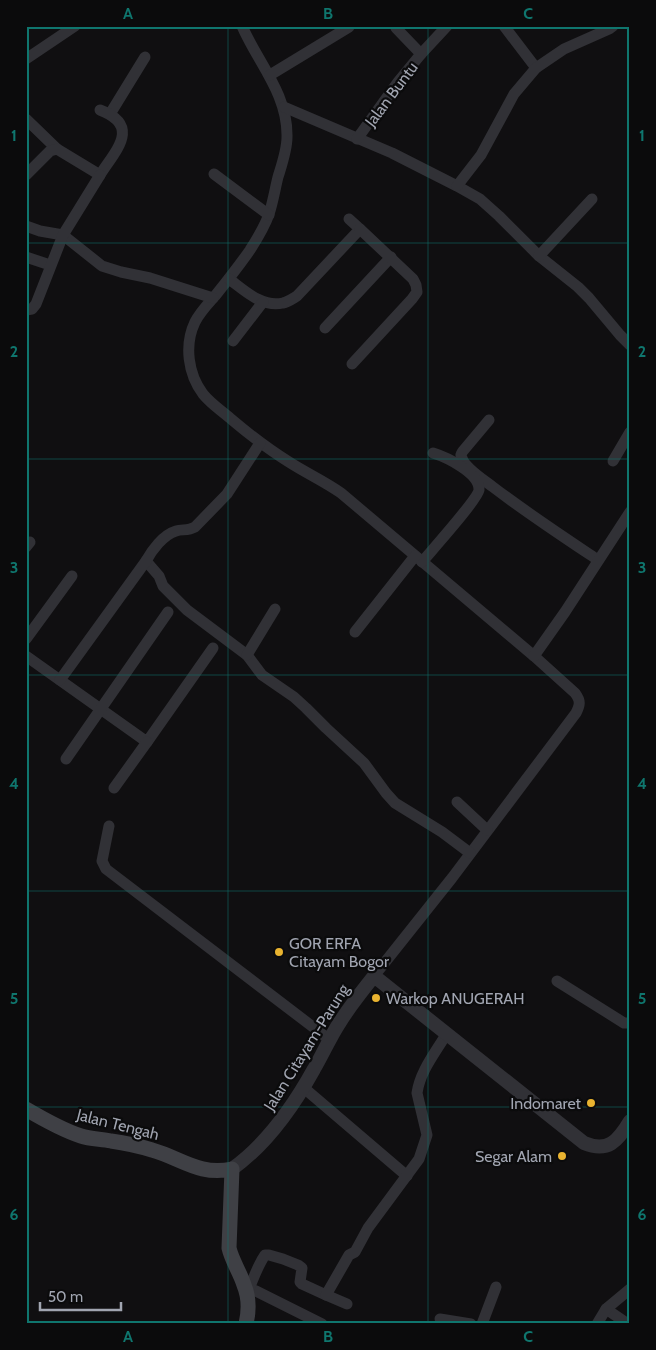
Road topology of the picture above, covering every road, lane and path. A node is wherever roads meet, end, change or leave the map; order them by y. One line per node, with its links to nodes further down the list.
1 (75, 26): 10 (street)
2 (242, 26): 12 (street)
3 (448, 26): 8 (street)
4 (504, 26): 11 (street)
5 (613, 26): 11 (street)
6 (349, 27): 12 (street)
7 (396, 28): 8 (street, Jalan Buntu)
8 (421, 54): 15 (street, Jalan Buntu)
9 (145, 57): 19 (street)
10 (26, 58)
11 (536, 68): 20 (street)
12 (270, 75): 13 (street)
13 (284, 107): 15 (street); 22 (street)
14 (26, 119): 16 (street)
15 (357, 139): 20 (street)
16 (57, 149): 18 (street); 19 (street)
17 (214, 174): 22 (street)
18 (26, 175)
19 (100, 175): 26 (street)
20 (458, 186): 27 (street)
21 (592, 199): 27 (street)
22 (269, 215): 31 (street)
23 (349, 219): 25 (street)
24 (26, 226): 26 (street)
25 (360, 229): 29 (street); 33 (street)
26 (63, 235): 30 (street); 32 (street)
27 (539, 256): 37 (street)
28 (26, 257): 30 (street)
29 (391, 258): 35 (street); 38 (street)
30 (50, 265): 34 (street)
31 (228, 279): 32 (street); 33 (street)
32 (213, 298): 41 (street)
33 (263, 302): 36 (street)
34 (27, 312)
35 (325, 328)
36 (234, 342)
37 (630, 345)
38 (352, 364)
39 (489, 420): 46 (street)
40 (630, 432): 43 (street)
41 (260, 443): 45 (street); 47 (street)
42 (433, 453): 45 (street)
43 (613, 461)
44 (630, 512): 46 (street)
45 (418, 559): 51 (street); 56 (street)
46 (598, 560): 56 (street)
47 (146, 561): 54 (street); 57 (street)
48 (72, 576): 52 (street)
49 (276, 609): 54 (street)
50 (168, 612): 58 (street)
51 (355, 632)
52 (26, 639)
53 (213, 648): 59 (street)
54 (247, 655): 65 (street)
55 (26, 656): 57 (street)
56 (534, 656): 64 (street)
57 (60, 680): 58 (street)
58 (100, 709): 59 (street); 60 (street)
59 (147, 742): 61 (street)
60 (66, 759)
61 (114, 788)
62 (457, 802): 64 (street)
63 (109, 826): 70 (street)
64 (487, 830): 65 (street)
65 (470, 853): 66 (street)
66 (374, 976): 69 (street); 70 (street, Jalan Citayam-Parung)
67 (557, 980): 68 (street)
68 (630, 1023)
69 (447, 1034): 73 (street); 75 (street)
70 (330, 1040): 71 (street, Jalan Citayam-Parung)
71 (304, 1088): 74 (street, Jalan Citayam-Parung); 75 (street)
72 (26, 1109): 74 (main road, Jalan Tengah)
73 (630, 1121)
74 (232, 1169): 77 (main road)
75 (407, 1176): 79 (street)
76 (496, 1286): 86 (street)
77 (247, 1288): 79 (street); 83 (main road); 84 (street)
78 (630, 1289): 81 (street)
79 (326, 1294): 80 (street)
80 (347, 1304)
81 (606, 1309): 87 (street); 88 (street)
82 (440, 1319): 85 (street)
83 (246, 1324)
84 (322, 1324)
85 (471, 1324)
86 (482, 1324)
87 (597, 1324)
88 (628, 1324)

